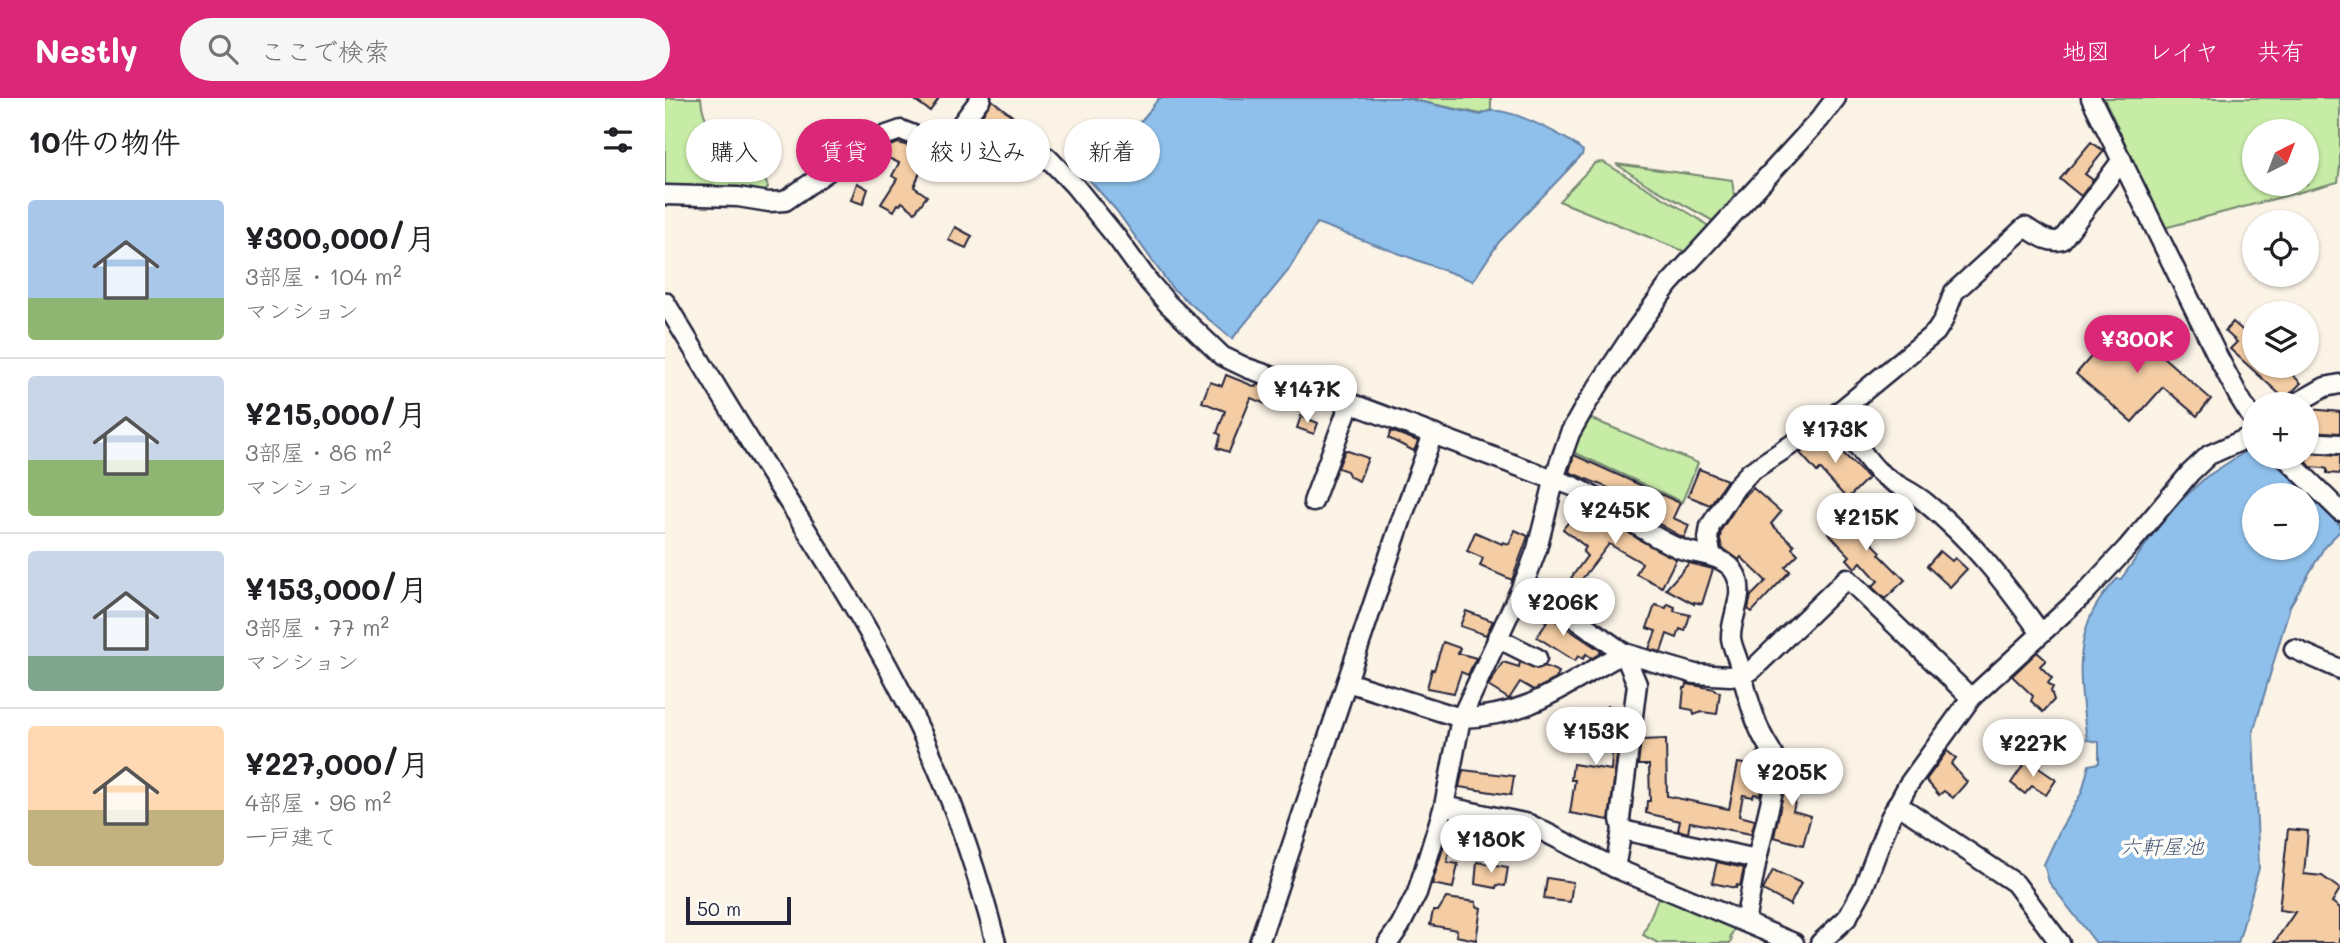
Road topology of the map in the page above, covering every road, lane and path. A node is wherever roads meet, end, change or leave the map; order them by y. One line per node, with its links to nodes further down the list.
1 (981, 98): 4 (street)
2 (1836, 98): 20 (street)
3 (2091, 98): 7 (street)
4 (965, 119)
5 (906, 132): 8 (street)
6 (1050, 160): 13 (street)
7 (2122, 160): 12 (street); 14 (street)
8 (665, 195)
9 (665, 302): 41 (street)
10 (2340, 384): 11 (street)
11 (2316, 392)
12 (2242, 402)
13 (1349, 403): 15 (street); 21 (street)
14 (1829, 420): 23 (street); 25 (street)
15 (1433, 434): 20 (street); 32 (street)
16 (2242, 440): 25 (street)
17 (2319, 443): 18 (street)
18 (2340, 444)
19 (2297, 469): 22 (street)
20 (1555, 481): 23 (street); 24 (street)
21 (1313, 502)
22 (2340, 510)
23 (1712, 556): 31 (street)
24 (1522, 585): 26 (street); 28 (street)
25 (2040, 632): 33 (street)
26 (1497, 638): 29 (street); 34 (street)
27 (2294, 649): 30 (street)
28 (1624, 653): 31 (street); 34 (street); 37 (street)
29 (1537, 658)
30 (2340, 669)
31 (1742, 674): 33 (street); 38 (street)
32 (1347, 682): 34 (street); 42 (street)
33 (1971, 698): 35 (street)
34 (1461, 718): 36 (street)
35 (1897, 804): 45 (street); 46 (street)
36 (1444, 806): 39 (street); 43 (street)
37 (1622, 830): 38 (street); 39 (street)
38 (1757, 859): 40 (street)
39 (1615, 868): 40 (street)
40 (1745, 922): 44 (street)
41 (996, 943)
42 (1259, 943)
43 (1388, 943)
44 (1794, 943)
45 (1820, 943)
46 (2060, 943)

